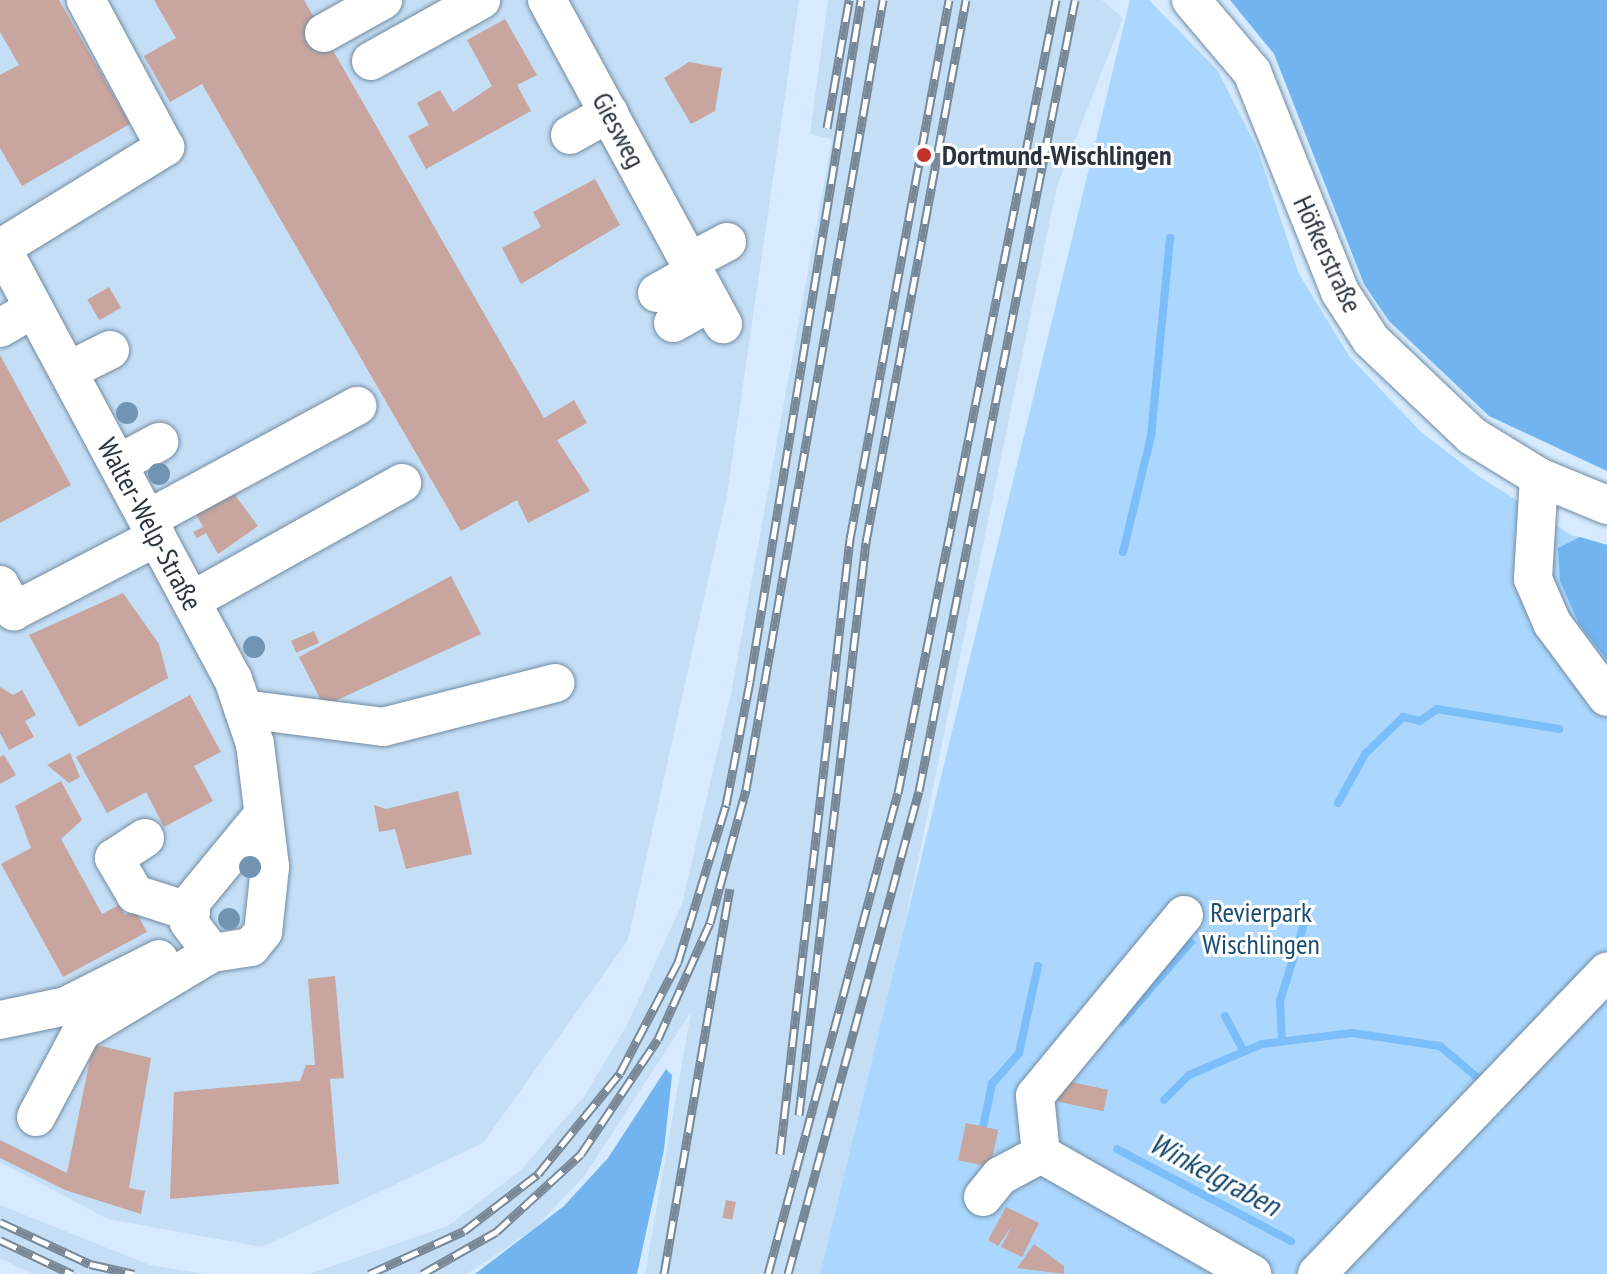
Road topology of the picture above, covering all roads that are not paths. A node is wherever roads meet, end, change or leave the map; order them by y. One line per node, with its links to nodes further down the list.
1 (86, 0): 11 (street)
2 (383, 0): 6 (street)
3 (481, 0): 7 (street)
4 (547, 0): 8 (street, Giesweg)
5 (1191, 0): 21 (street, Höfkerstraße)
6 (324, 33)
7 (371, 61)
8 (609, 113): 9 (street); 12 (street, Giesweg)
9 (570, 135)
10 (727, 242): 12 (street)
11 (4, 259): 13 (street, Walter-Welp-Straße)
12 (704, 290): 14 (street)
13 (34, 308): 15 (street); 17 (street, Walter-Welp-Straße)
14 (665, 308)
15 (0, 328)
16 (110, 350): 17 (street)
17 (68, 371): 20 (street, Walter-Welp-Straße)
18 (357, 406): 24 (street)
19 (159, 442): 20 (street)
20 (118, 464): 24 (street, Walter-Welp-Straße)
21 (1539, 477): 23 (street, Höfkerstraße); 28 (street)
22 (402, 483): 26 (street)
23 (1607, 505)
24 (152, 528): 25 (street); 26 (street, Walter-Welp-Straße)
25 (0, 585)
26 (191, 601): 29 (street, Walter-Welp-Straße)
27 (555, 683): 29 (street)
28 (1607, 697)
29 (243, 709): 30 (street, Walter-Welp-Straße)
30 (263, 815): 33 (street); 33 (street, Walter-Welp-Straße)
31 (145, 838): 33 (street)
32 (1184, 915): 37 (street)
33 (214, 949): 35 (street); 36 (street)
34 (1607, 972): 40 (street)
35 (0, 1020)
36 (36, 1117)
37 (1041, 1154): 38 (street); 39 (street)
38 (983, 1197)
39 (1252, 1274)
40 (1317, 1274)

